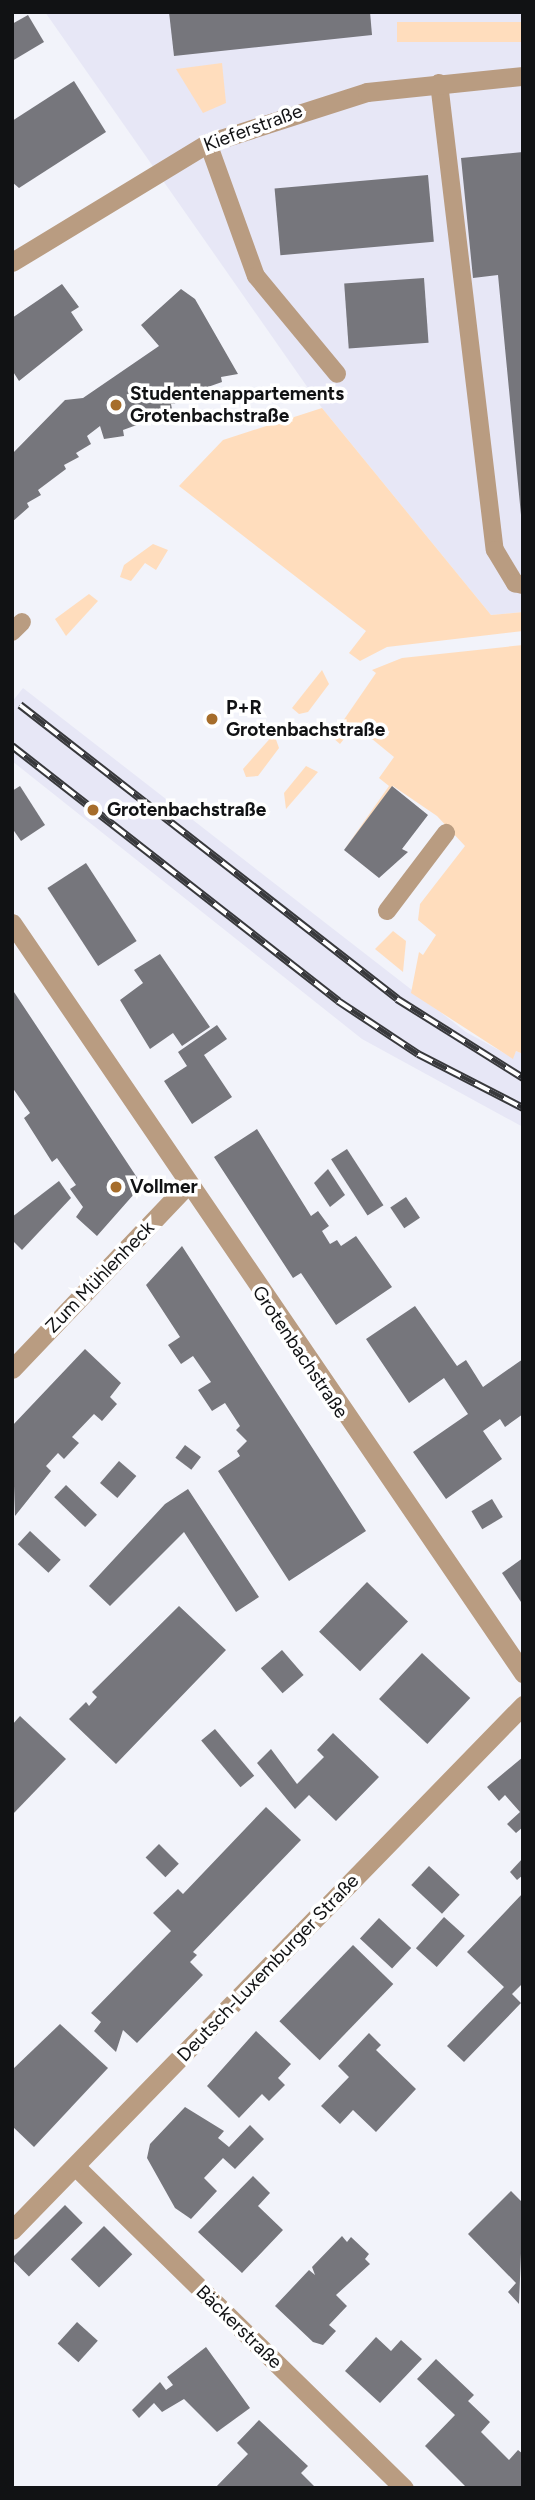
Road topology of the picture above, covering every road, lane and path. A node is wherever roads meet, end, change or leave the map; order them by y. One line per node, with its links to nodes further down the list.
1 (523, 76): 2 (street, Kieferstraße)
2 (439, 83): 3 (street, Kieferstraße); 6 (lane)
3 (208, 143): 4 (street, Kieferstraße); 5 (lane)
4 (12, 262)
5 (337, 374)
6 (523, 584)
7 (446, 833): 8 (lane)
8 (387, 911)
9 (12, 923): 10 (street, Grotenbachstraße)
10 (187, 1185): 11 (street, Zum Mühlenheck); 12 (street, Grotenbachstraße)
11 (12, 1368)
12 (523, 1673)
13 (523, 1704): 14 (street, Deutsch-Luxemburger Straße)
14 (75, 2166): 15 (street, Deutsch-Luxemburger Straße); 16 (street, Bäckerstraße)
15 (12, 2230)
16 (404, 2488)

